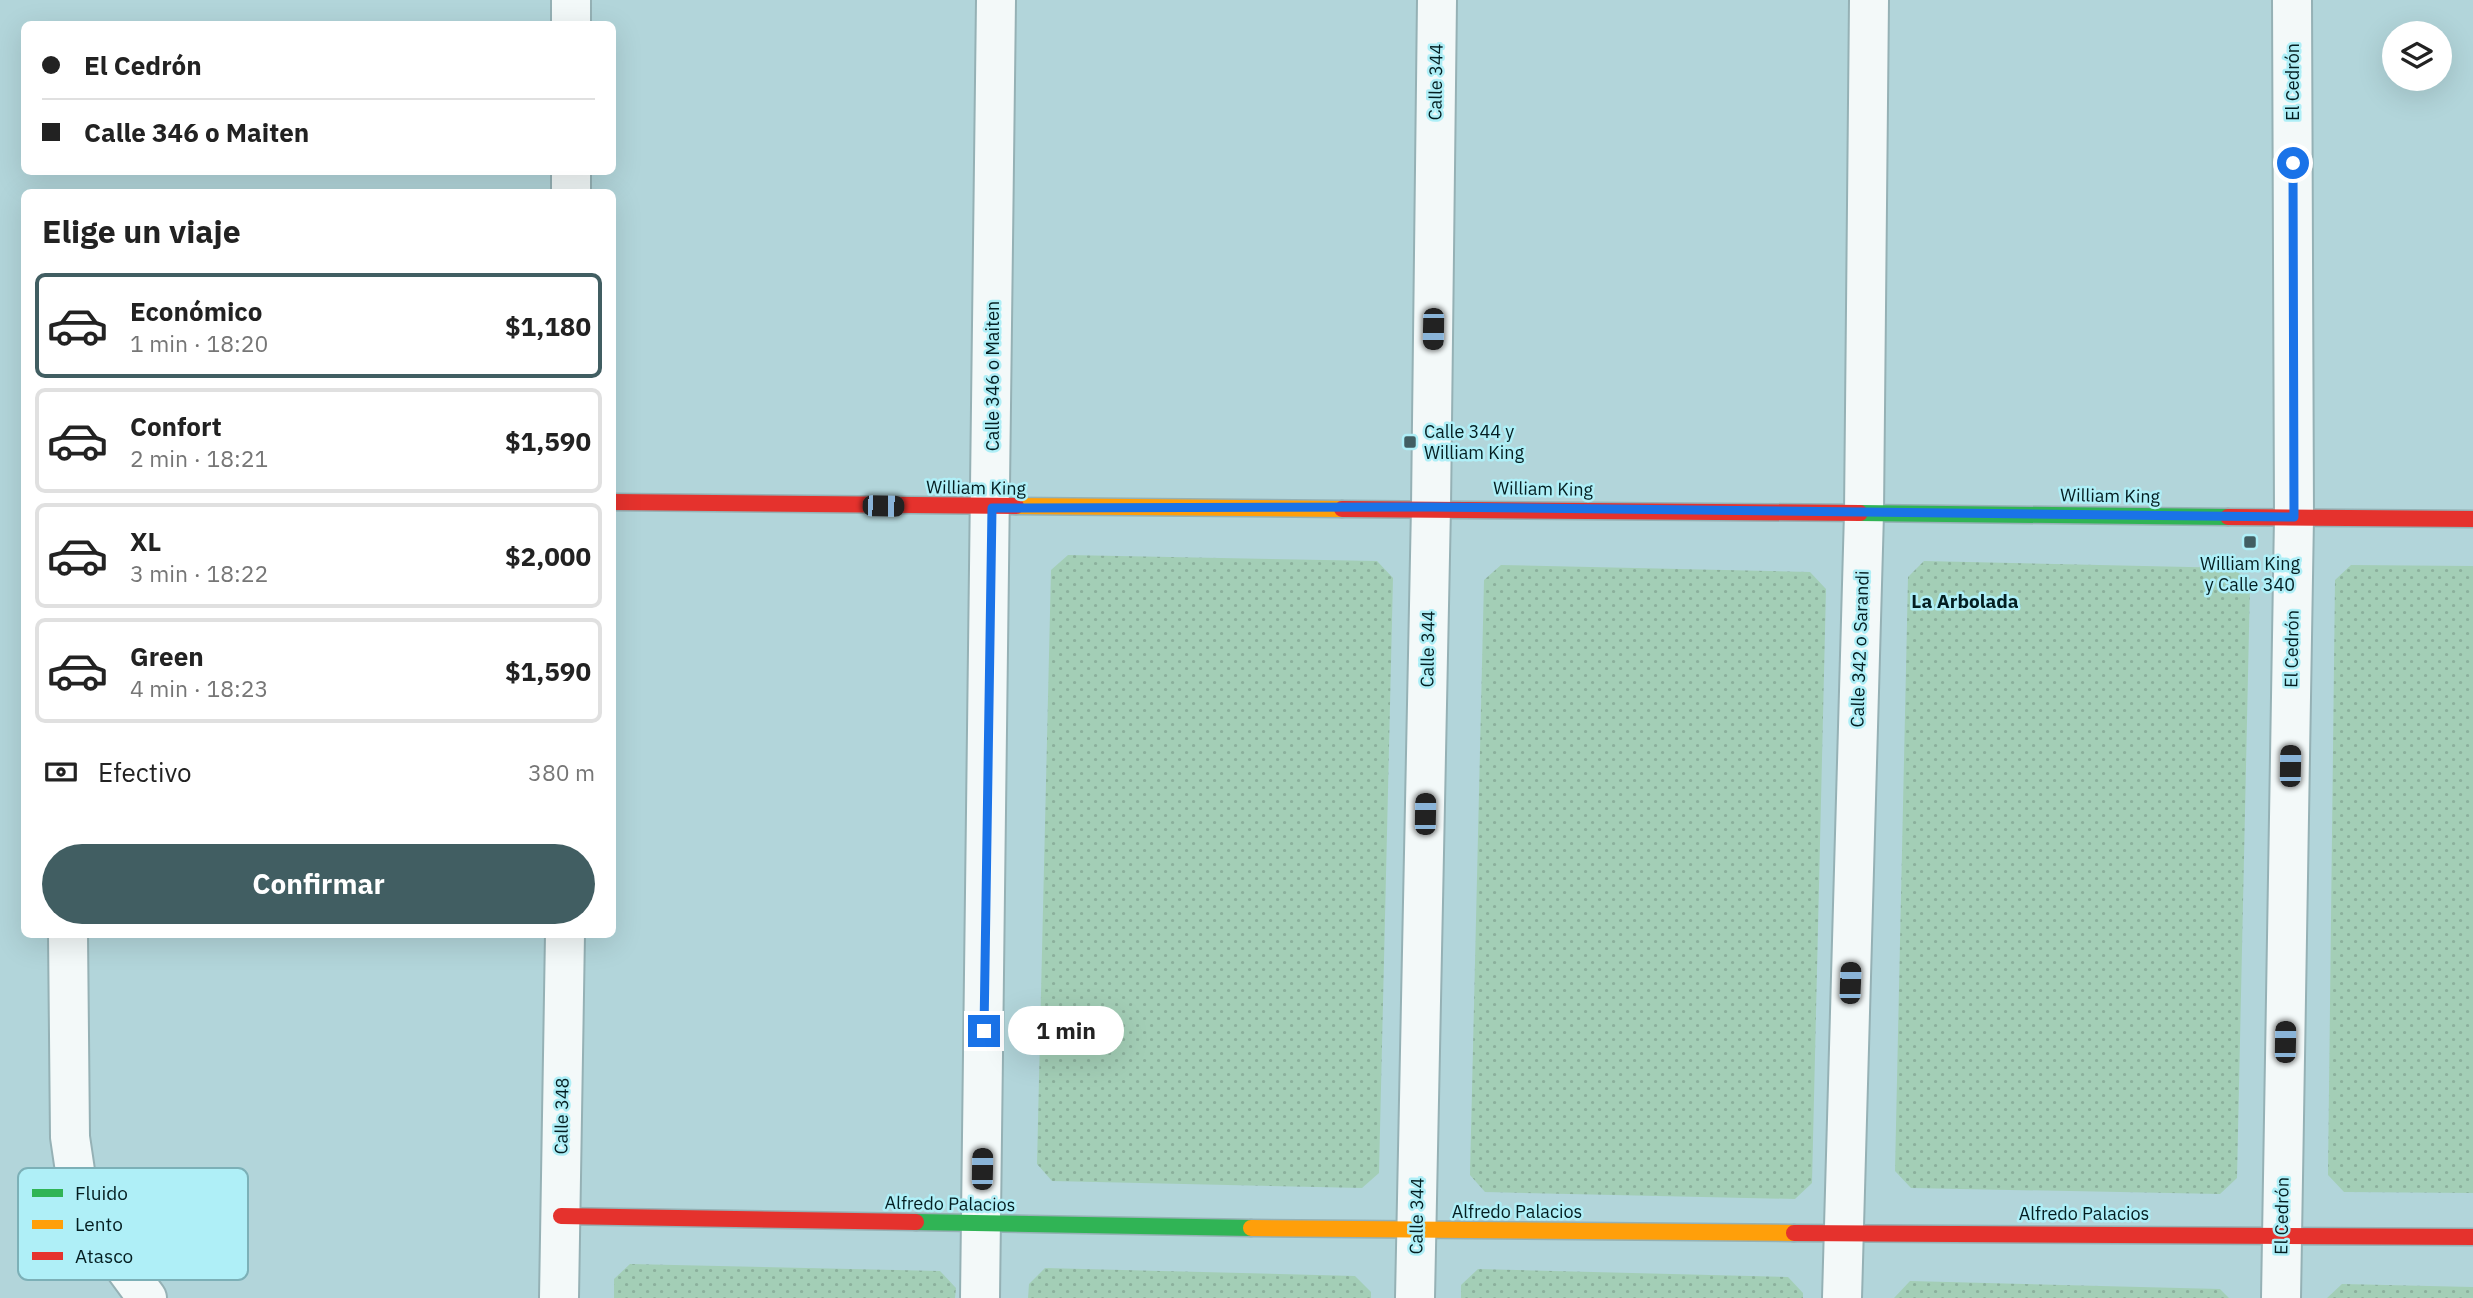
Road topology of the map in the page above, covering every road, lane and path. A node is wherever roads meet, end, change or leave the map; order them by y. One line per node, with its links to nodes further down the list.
1 (571, 0): 6 (street)
2 (996, 0): 9 (street, Calle 346 o Maiten)
3 (1437, 0): 8 (street, Calle 344)
4 (1869, 0): 10 (street, Calle 342 o Sarandi)
5 (2292, 0): 11 (street, El Cedrón)
6 (571, 21)
7 (616, 502): 9 (street, William King)
8 (1431, 507): 9 (street, William King); 10 (street, William King); 18 (street, Calle 344)
9 (992, 508): 17 (street, Calle 346 o Maiten)
10 (1864, 513): 11 (street, William King); 19 (street, Calle 342 o Sarandi)
11 (2294, 517): 12 (street, William King); 20 (street, El Cedrón)
12 (2473, 519)
13 (68, 938): 15 (street)
14 (565, 938): 16 (street, Calle 348)
15 (75, 1168)
16 (561, 1216): 17 (street, Alfredo Palacios); 24 (street, Calle 348)
17 (982, 1224): 18 (street, Alfredo Palacios); 25 (street, Calle 346 o Maiten)
18 (1416, 1231): 19 (street, Alfredo Palacios); 26 (street, Calle 344)
19 (1843, 1232): 20 (street, Alfredo Palacios); 27 (street, Calle 342 o Sarandi)
20 (2281, 1235): 21 (street, Alfredo Palacios); 28 (street, El Cedrón)
21 (2473, 1237)
22 (134, 1280): 23 (street)
23 (147, 1298)
24 (559, 1298)
25 (980, 1298)
26 (1415, 1298)
27 (1842, 1298)
28 (2281, 1298)

